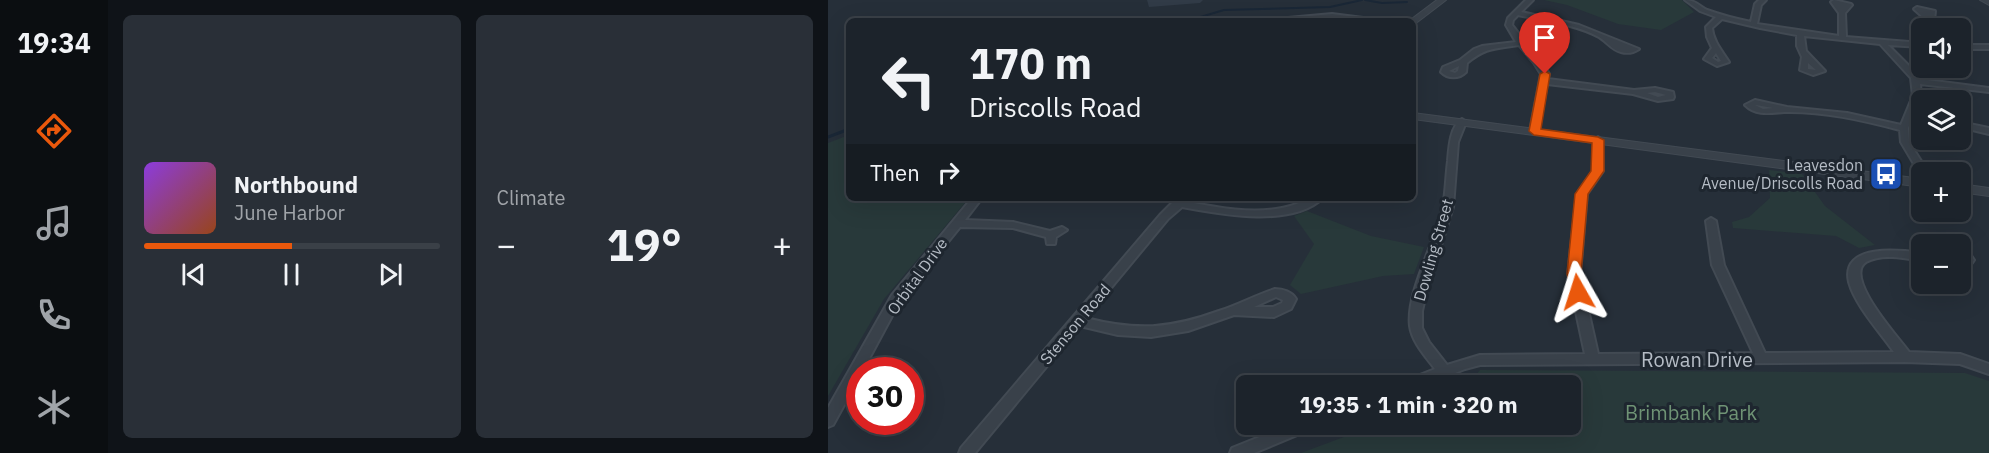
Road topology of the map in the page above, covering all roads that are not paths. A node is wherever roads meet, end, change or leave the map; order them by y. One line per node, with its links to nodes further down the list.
1 (1442, 0): 9 (street)
2 (1530, 0): 5 (street)
3 (1688, 0): 10 (street)
4 (1758, 1): 11 (street)
5 (1516, 13): 13 (street); 15 (street)
6 (1842, 13): 14 (street)
7 (1310, 18): 8 (street)
8 (1348, 18)
9 (1416, 18)
10 (1719, 18): 11 (street); 20 (street)
11 (1754, 24): 12 (street)
12 (1801, 32): 14 (street); 21 (street)
13 (1605, 39)
14 (1843, 39): 16 (street)
15 (1521, 43): 22 (street); 23 (street)
16 (1883, 44): 17 (street); 24 (street)
17 (1911, 45)
18 (1971, 47): 19 (street)
19 (1989, 47)
20 (1715, 49)
21 (1805, 58)
22 (1463, 62)
23 (1545, 81): 27 (street); 34 (street)
24 (1916, 81): 25 (street); 26 (street)
25 (1917, 90)
26 (1989, 90)
27 (1634, 92)
28 (1789, 110): 33 (street)
29 (1911, 111): 33 (street)
30 (1416, 116): 31 (street)
31 (1462, 122): 34 (street); 54 (street, Dowling Street)
32 (1971, 127): 35 (street)
33 (1904, 128): 37 (street)
34 (1534, 131): 36 (street)
35 (1989, 131)
36 (1598, 140): 38 (street); 51 (street)
37 (1917, 162)
38 (1911, 182)
39 (1971, 190): 40 (street)
40 (1989, 192)
41 (974, 201): 45 (street, Orbital Drive)
42 (1182, 201): 43 (street); 49 (street, Stenson Road)
43 (1312, 201)
44 (1711, 221): 52 (street)
45 (956, 223): 46 (street); 56 (street, Orbital Drive)
46 (1062, 230)
47 (1911, 255): 50 (street)
48 (1236, 311): 49 (street)
49 (1077, 321): 58 (street, Stenson Road)
50 (1905, 357): 52 (street, Rowan Drive); 53 (street, Rowan Drive)
51 (1593, 359): 52 (street, Rowan Drive); 54 (street, Rowan Drive)
52 (1762, 359)
53 (1989, 369)
54 (1444, 371): 55 (street, Rowan Drive)
55 (1434, 375)
56 (828, 421)
57 (1282, 435): 59 (street)
58 (966, 453)
59 (1237, 453)

